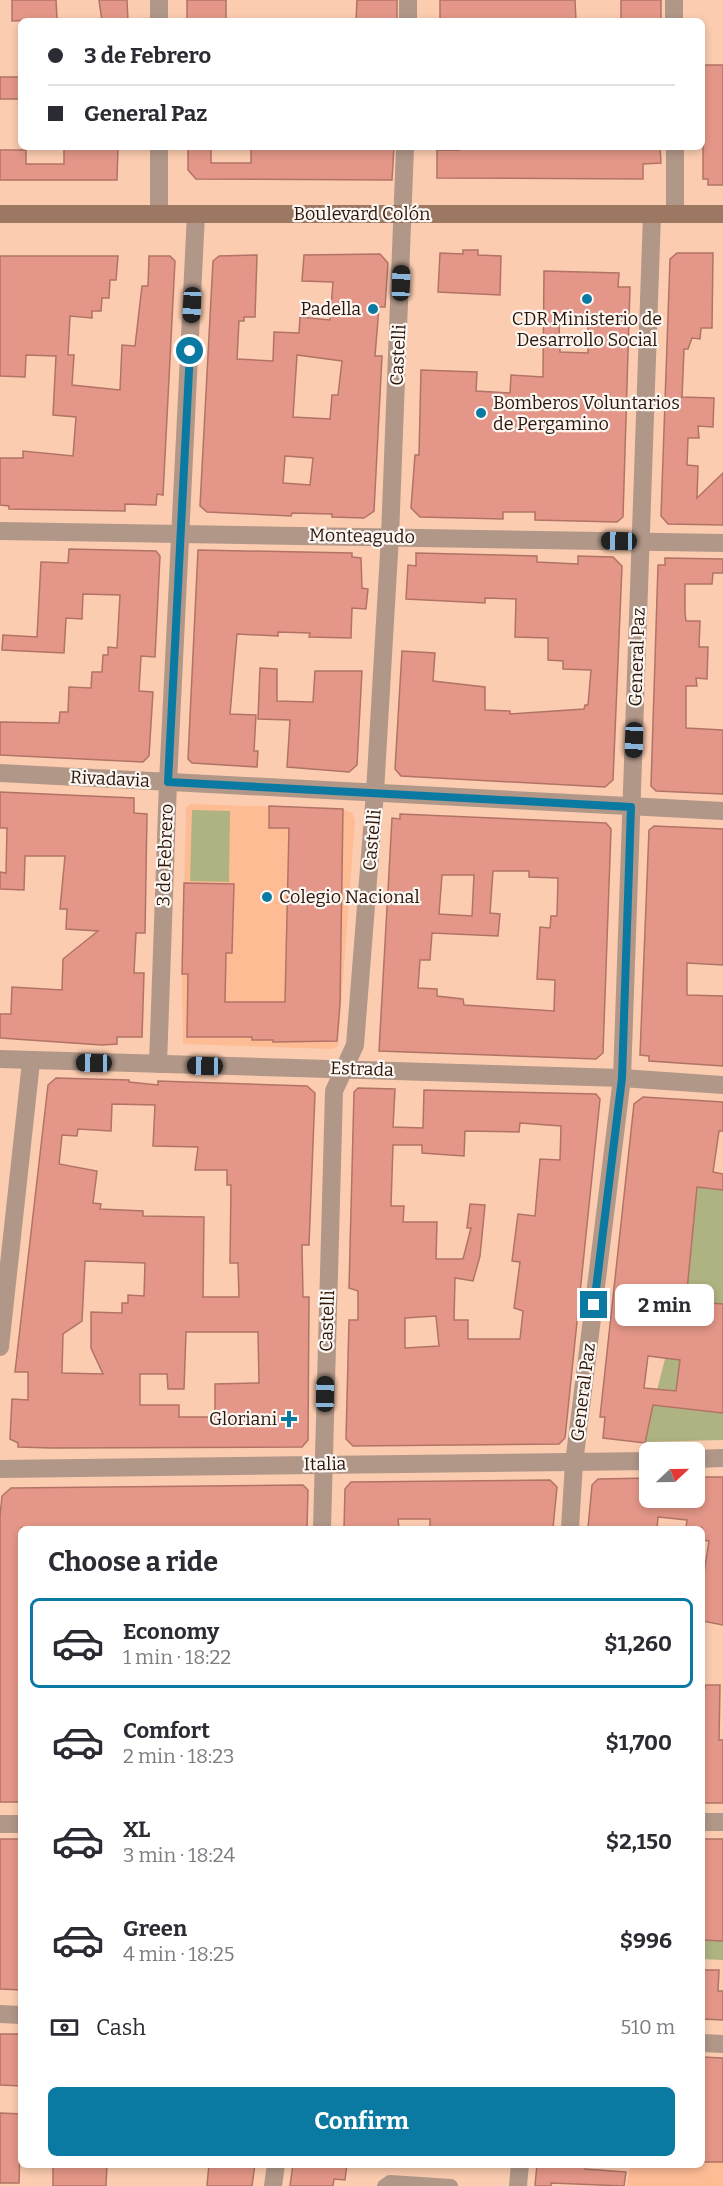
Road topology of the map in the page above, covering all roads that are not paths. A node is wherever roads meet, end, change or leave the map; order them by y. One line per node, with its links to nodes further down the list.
1 (159, 0): 4 (street)
2 (408, 0): 5 (street)
3 (674, 0): 6 (street)
4 (159, 18)
5 (408, 18)
6 (674, 18)
7 (159, 150): 11 (street)
8 (405, 150): 13 (street, Castelli)
9 (675, 150): 15 (street)
10 (0, 214): 11 (main road, Boulevard Colón)
11 (159, 214): 12 (main road, Boulevard Colón)
12 (196, 214): 13 (main road, Boulevard Colón); 18 (street, 3 de Febrero)
13 (404, 214): 14 (main road, Boulevard Colón); 19 (street, Castelli)
14 (652, 214): 15 (main road, Boulevard Colón); 20 (street, General Paz)
15 (675, 214): 16 (main road, Boulevard Colón)
16 (723, 214)
17 (0, 531): 18 (street, Monteagudo)
18 (181, 533): 19 (street, Monteagudo); 23 (street, 3 de Febrero)
19 (390, 536): 20 (street, Monteagudo); 24 (street, Castelli)
20 (642, 541): 21 (street, Monteagudo); 25 (street, General Paz)
21 (723, 543)
22 (0, 773): 23 (street, Rivadavia)
23 (168, 782): 24 (street, Rivadavia); 29 (street, 3 de Febrero)
24 (375, 792): 25 (street, Rivadavia); 30 (street, Castelli)
25 (631, 807): 26 (street, Rivadavia); 31 (street, General Paz)
26 (723, 811)
27 (0, 1059): 28 (street, Estrada)
28 (31, 1062): 29 (street, Estrada); 33 (street)
29 (158, 1065): 30 (street, Estrada)
30 (345, 1069): 31 (street, Estrada); 38 (street, Castelli)
31 (622, 1078): 32 (street, Estrada); 37 (street, General Paz)
32 (723, 1085)
33 (0, 1347)
34 (723, 1458): 35 (street)
35 (705, 1459)
36 (639, 1461): 37 (street, Italia)
37 (574, 1463): 38 (street, Italia); 41 (street, General Paz)
38 (323, 1464): 39 (street, Italia); 40 (street, Castelli)
39 (0, 1469)
40 (322, 1526)
41 (570, 1526)
42 (705, 1822): 43 (street)
43 (723, 1822)
44 (0, 1824): 45 (street)
45 (18, 1824)
46 (0, 2014): 47 (street)
47 (18, 2015)
48 (705, 2043): 49 (street)
49 (723, 2044)
50 (275, 2168): 52 (street)
51 (520, 2168): 55 (street)
52 (273, 2186)
53 (384, 2186): 54 (street)
54 (451, 2186)
55 (518, 2186)

